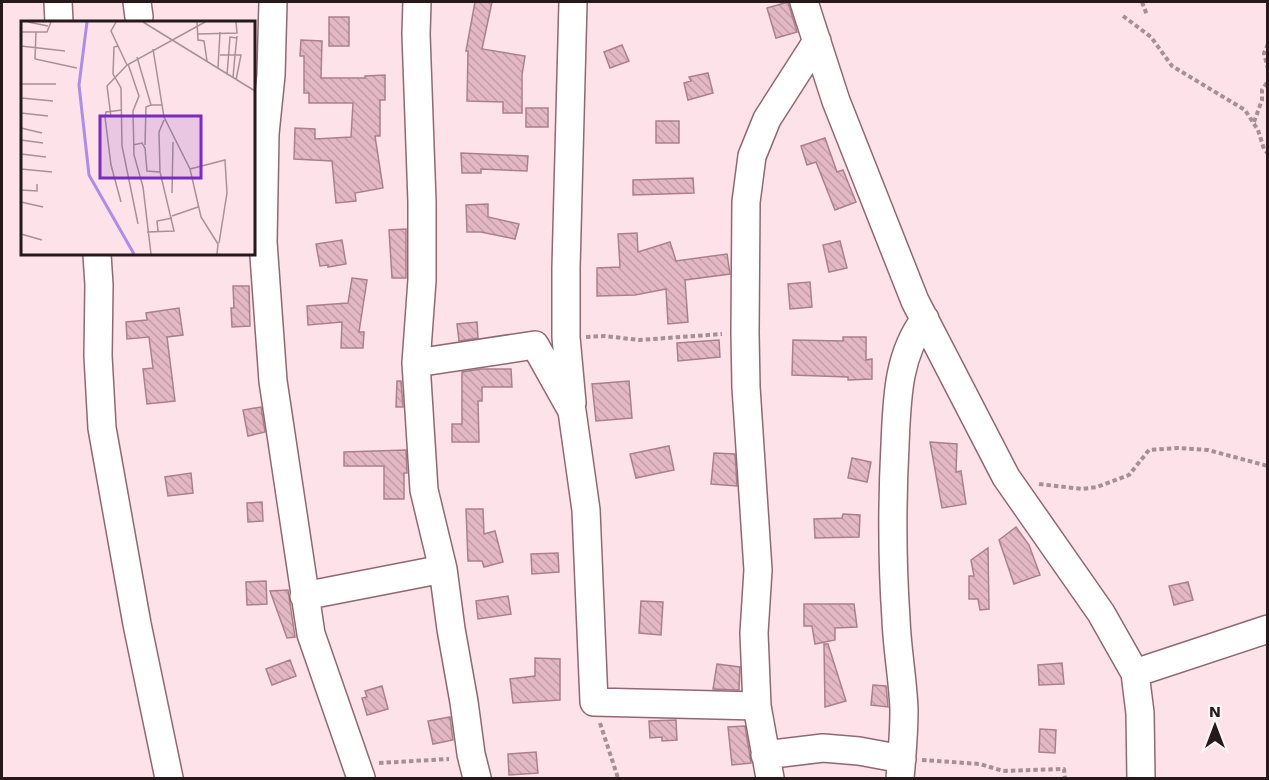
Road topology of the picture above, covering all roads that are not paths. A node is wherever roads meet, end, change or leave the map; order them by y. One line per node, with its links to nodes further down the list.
1 (58, 2): 6 (street)
2 (273, 2): 13 (street)
3 (417, 2): 10 (street)
4 (573, 2): 11 (street)
5 (804, 2): 7 (street)
6 (59, 21)
7 (817, 41): 9 (street); 16 (street)
8 (96, 255): 21 (street)
9 (925, 319): 15 (street); 19 (street)
10 (416, 363): 11 (street); 12 (street)
11 (572, 411): 16 (street)
12 (443, 569): 13 (street); 17 (street)
13 (304, 596): 20 (street)
14 (1268, 629): 15 (street)
15 (1135, 673): 22 (street)
16 (757, 706): 18 (street)
17 (474, 766)
18 (768, 767): 19 (street)
19 (901, 769)
20 (359, 772)
21 (169, 778)
22 (1141, 778)

